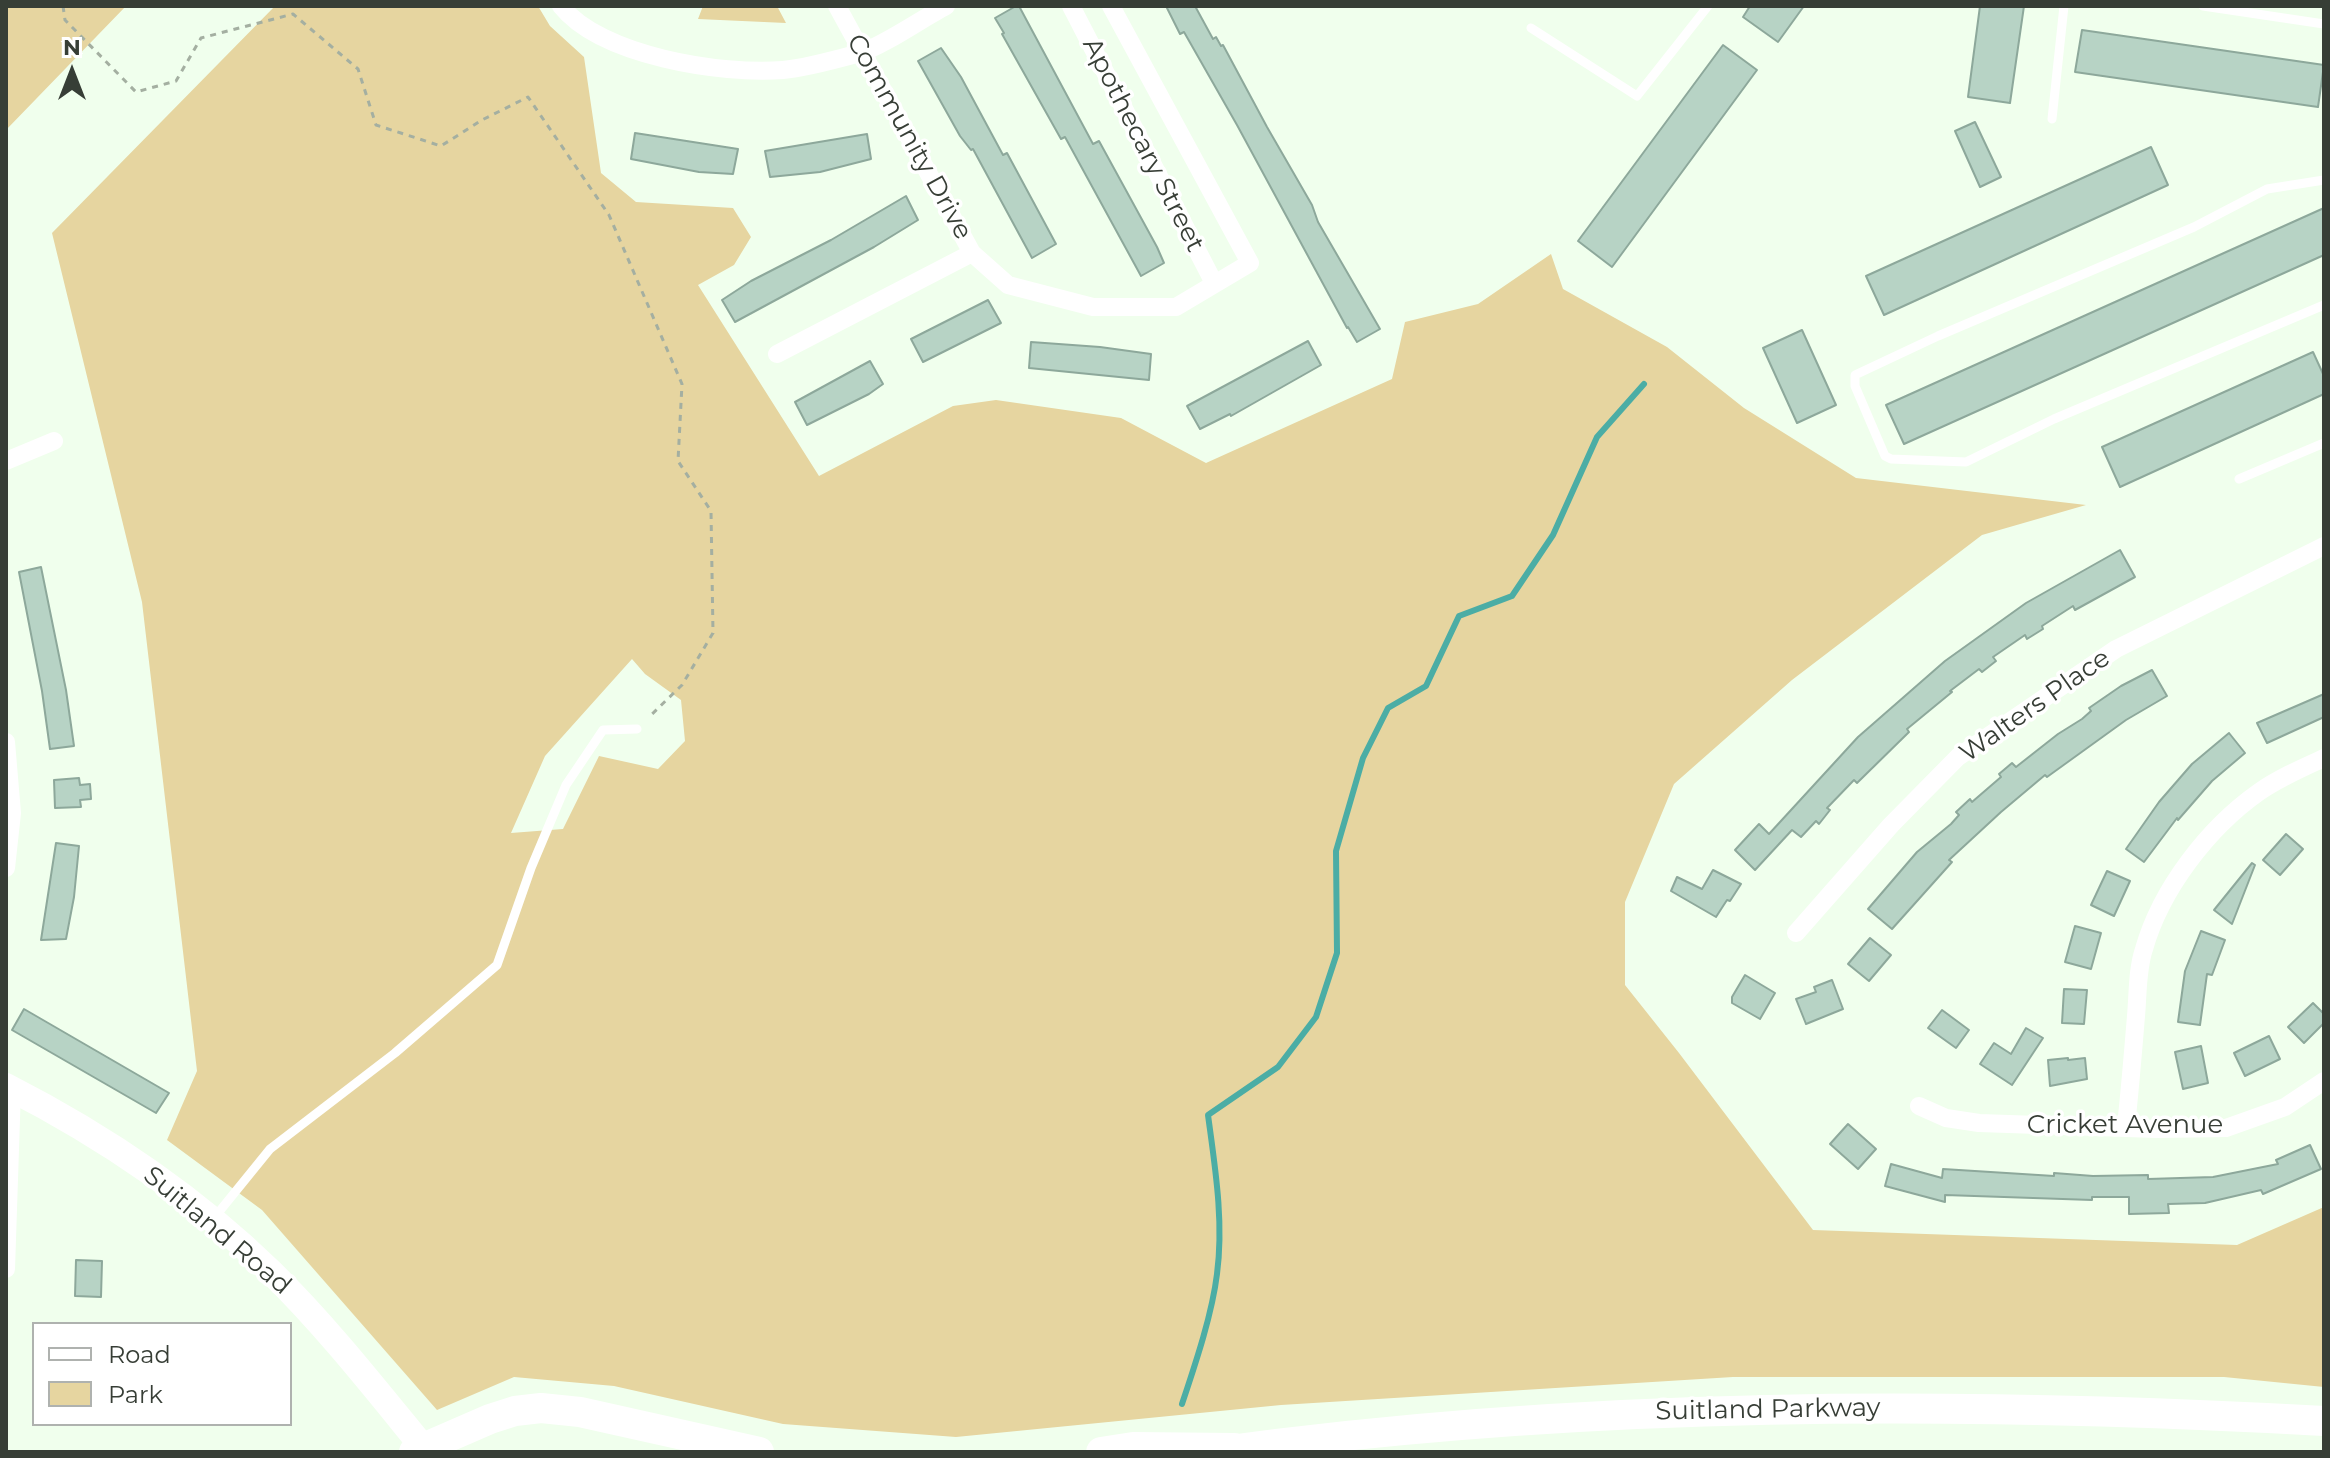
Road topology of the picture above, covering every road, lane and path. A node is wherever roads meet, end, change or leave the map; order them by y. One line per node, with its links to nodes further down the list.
1 (63, 6): 25 (path)
2 (561, 6): 12 (street)
3 (837, 6): 12 (street, Community Drive)
4 (946, 6): 12 (street)
5 (1071, 6): 17 (street, Apothecary Street)
6 (1111, 6): 16 (street, Apothecary Street)
7 (1708, 6): 11 (lane)
8 (2064, 6): 13 (lane)
9 (2203, 6): 10 (lane)
10 (2324, 24)
11 (1531, 28)
12 (864, 52): 15 (street, Community Drive)
13 (2052, 119)
14 (2324, 180): 18 (lane)
15 (972, 253): 17 (street, Community Drive); 19 (street)
16 (1250, 263): 17 (street, Community Drive)
17 (1214, 283)
18 (2324, 305)
19 (777, 354)
20 (54, 441): 22 (street)
21 (2324, 443): 23 (lane)
22 (6, 461)
23 (2239, 479)
24 (2324, 546): 29 (street, Walters Place)
25 (637, 729): 34 (lane)
26 (6, 742): 28 (street)
27 (2324, 758): 33 (street)
28 (6, 868)
29 (1796, 933)
30 (2324, 1081): 33 (street, Cricket Avenue)
31 (9, 1088): 34 (main road, Suitland Road); 35 (street)
32 (1919, 1106): 33 (street, Cricket Avenue)
33 (2126, 1126)
34 (211, 1220): 38 (main road, Suitland Road)
35 (6, 1269)
36 (2324, 1421): 37 (highway, Suitland Parkway)
37 (1227, 1450): 40 (highway, Suitland Parkway)
38 (422, 1451): 39 (highway)
39 (759, 1452)
40 (1101, 1452)

